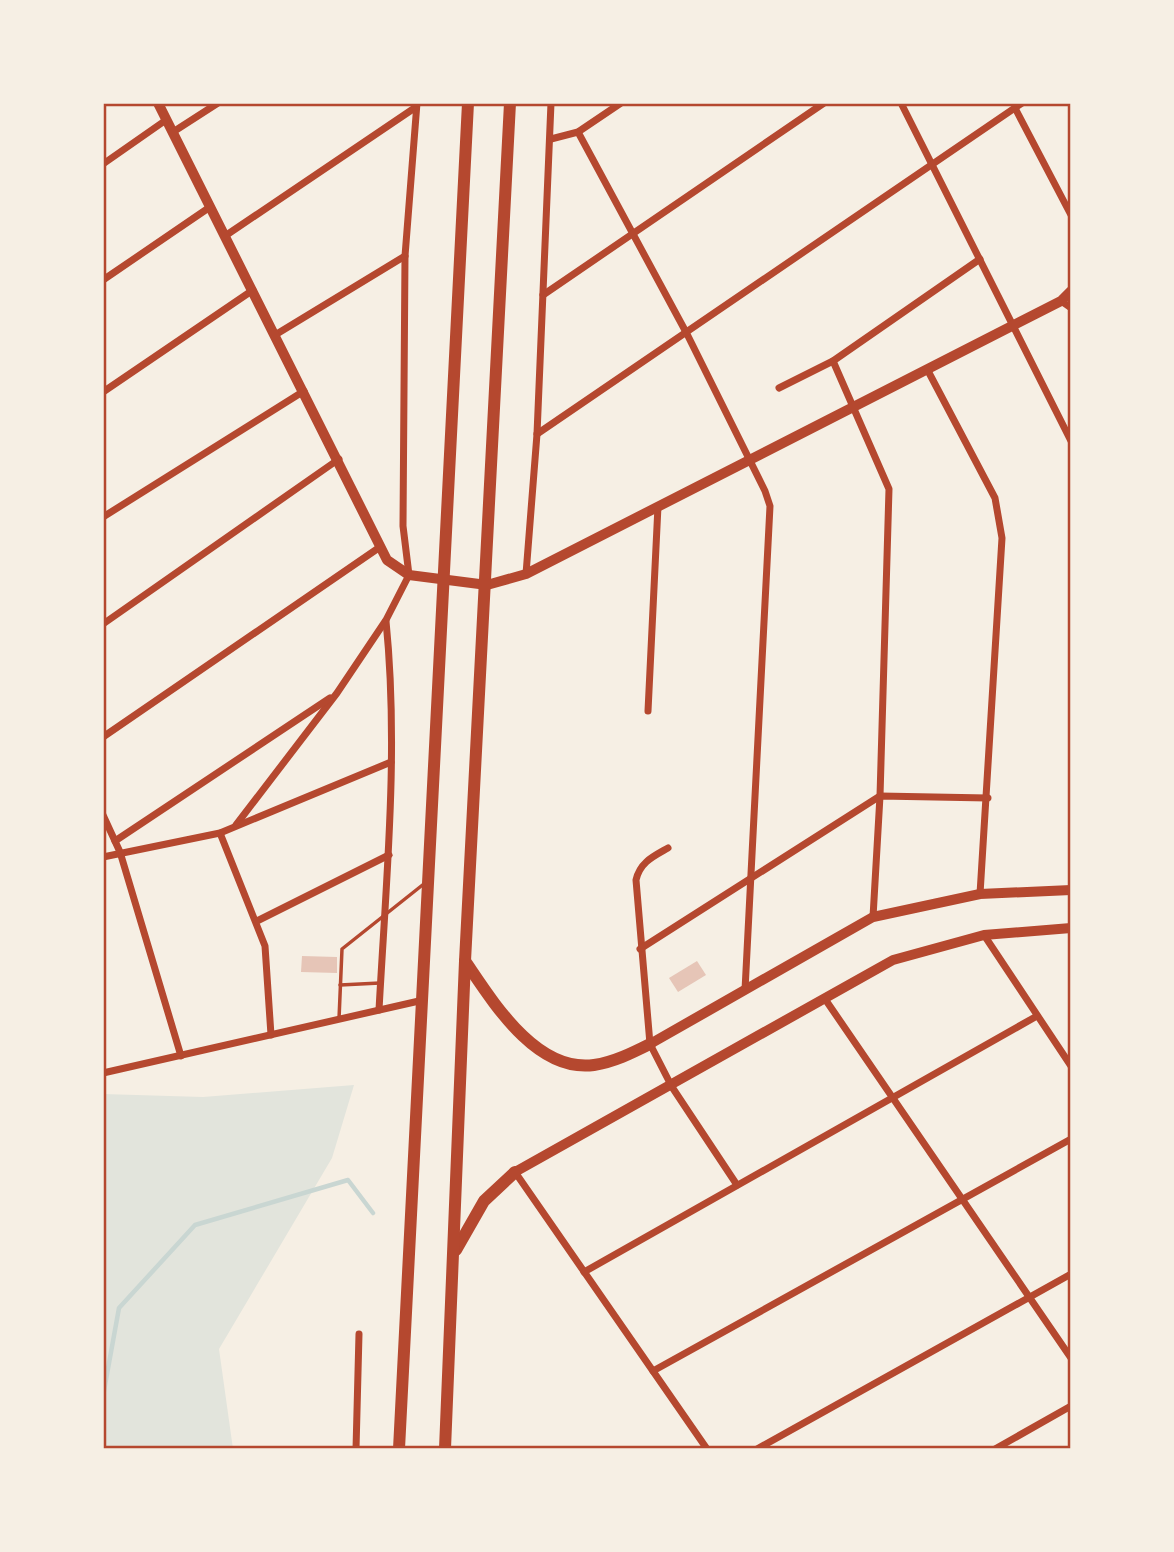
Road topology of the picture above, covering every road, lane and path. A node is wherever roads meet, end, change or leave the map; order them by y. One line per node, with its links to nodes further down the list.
1 (158, 103): 11 (street)
2 (218, 103): 12 (street)
3 (468, 103): 47 (highway)
4 (510, 103): 48 (highway)
5 (551, 103): 14 (street)
6 (621, 103): 13 (street)
7 (824, 103): 19 (street)
8 (901, 103): 16 (street)
9 (416, 105): 20 (street); 21 (street)
10 (1018, 106): 16 (street); 18 (street)
11 (166, 120): 12 (street); 15 (street)
12 (173, 132): 17 (street)
13 (578, 132): 14 (street); 19 (street)
14 (551, 139): 26 (street)
15 (103, 164)
16 (932, 164): 22 (street); 30 (street)
17 (210, 207): 20 (street); 23 (street)
18 (1071, 215)
19 (631, 233): 26 (street); 30 (street)
20 (225, 236): 24 (street)
21 (405, 256): 31 (street); 46 (street)
22 (981, 259): 29 (street); 32 (street)
23 (103, 280)
24 (253, 290): 31 (street); 36 (street)
25 (1071, 291): 27 (street)
26 (543, 295): 38 (street)
27 (1061, 301): 28 (street); 29 (street)
28 (1071, 308)
29 (1014, 325): 33 (street); 39 (street)
30 (687, 334): 38 (street); 41 (street)
31 (275, 335): 35 (street)
32 (832, 361): 34 (street); 37 (street)
33 (927, 369): 37 (street); 56 (street)
34 (779, 388)
35 (304, 391): 40 (street); 43 (street)
36 (103, 392)
37 (855, 405): 41 (street); 55 (street)
38 (537, 434): 45 (street)
39 (1071, 441)
40 (339, 459): 44 (street); 50 (street)
41 (749, 460): 42 (street); 65 (street)
42 (658, 506): 45 (street); 52 (street)
43 (103, 517)
44 (380, 547): 46 (street); 53 (street)
45 (526, 574): 48 (street)
46 (409, 575): 47 (street); 49 (street)
47 (446, 581): 48 (street); 66 (highway)
48 (487, 586): 75 (highway)
49 (386, 620): 51 (street); 54 (street)
50 (103, 624)
51 (337, 693): 58 (street); 60 (street)
52 (648, 711)
53 (103, 737)
54 (391, 762): 58 (street); 63 (street)
55 (880, 796): 56 (street); 65 (street); 70 (street)
56 (988, 798): 68 (street)
57 (103, 816): 60 (street)
58 (236, 825): 59 (street)
59 (220, 833): 62 (street); 71 (street)
60 (115, 841): 62 (street)
61 (668, 848): 74 (street)
62 (120, 852): 64 (street); 86 (street)
63 (389, 855): 69 (street); 71 (street)
64 (103, 858)
65 (751, 876): 74 (street); 78 (street)
66 (427, 881): 69 (lane); 80 (highway)
67 (1071, 890): 68 (main road)
68 (980, 894): 70 (main road)
69 (383, 915): 76 (street); 77 (lane)
70 (873, 917): 78 (main road)
71 (257, 921): 84 (street)
72 (1071, 928): 73 (main road)
73 (985, 935): 79 (main road); 82 (street)
74 (640, 949): 85 (street)
75 (465, 961): 85 (highway); 95 (highway)
76 (380, 983): 77 (lane); 81 (street)
77 (340, 985): 83 (lane)
78 (745, 990): 85 (main road)
79 (825, 999): 89 (main road); 90 (street)
80 (419, 1001): 81 (street); 104 (highway)
81 (379, 1010): 83 (street)
82 (1038, 1016): 87 (street); 90 (street)
83 (340, 1019): 84 (street)
84 (271, 1035): 86 (street)
85 (650, 1044): 89 (street)
86 (181, 1056): 88 (street)
87 (1071, 1066)
88 (103, 1073)
89 (673, 1087): 92 (main road); 93 (street)
90 (891, 1099): 93 (street); 94 (street)
91 (1071, 1139): 94 (street)
92 (515, 1172): 95 (highway); 96 (street)
93 (737, 1185): 96 (street)
94 (961, 1200): 98 (street); 101 (street)
95 (454, 1254): 105 (highway)
96 (584, 1272): 101 (street)
97 (1071, 1275): 98 (street)
98 (1029, 1298): 100 (street); 107 (street)
99 (359, 1334): 103 (street)
100 (1071, 1358)
101 (653, 1371): 106 (street)
102 (1071, 1406): 108 (street)
103 (356, 1449)
104 (399, 1449)
105 (444, 1449)
106 (707, 1449)
107 (757, 1449)
108 (995, 1449)

